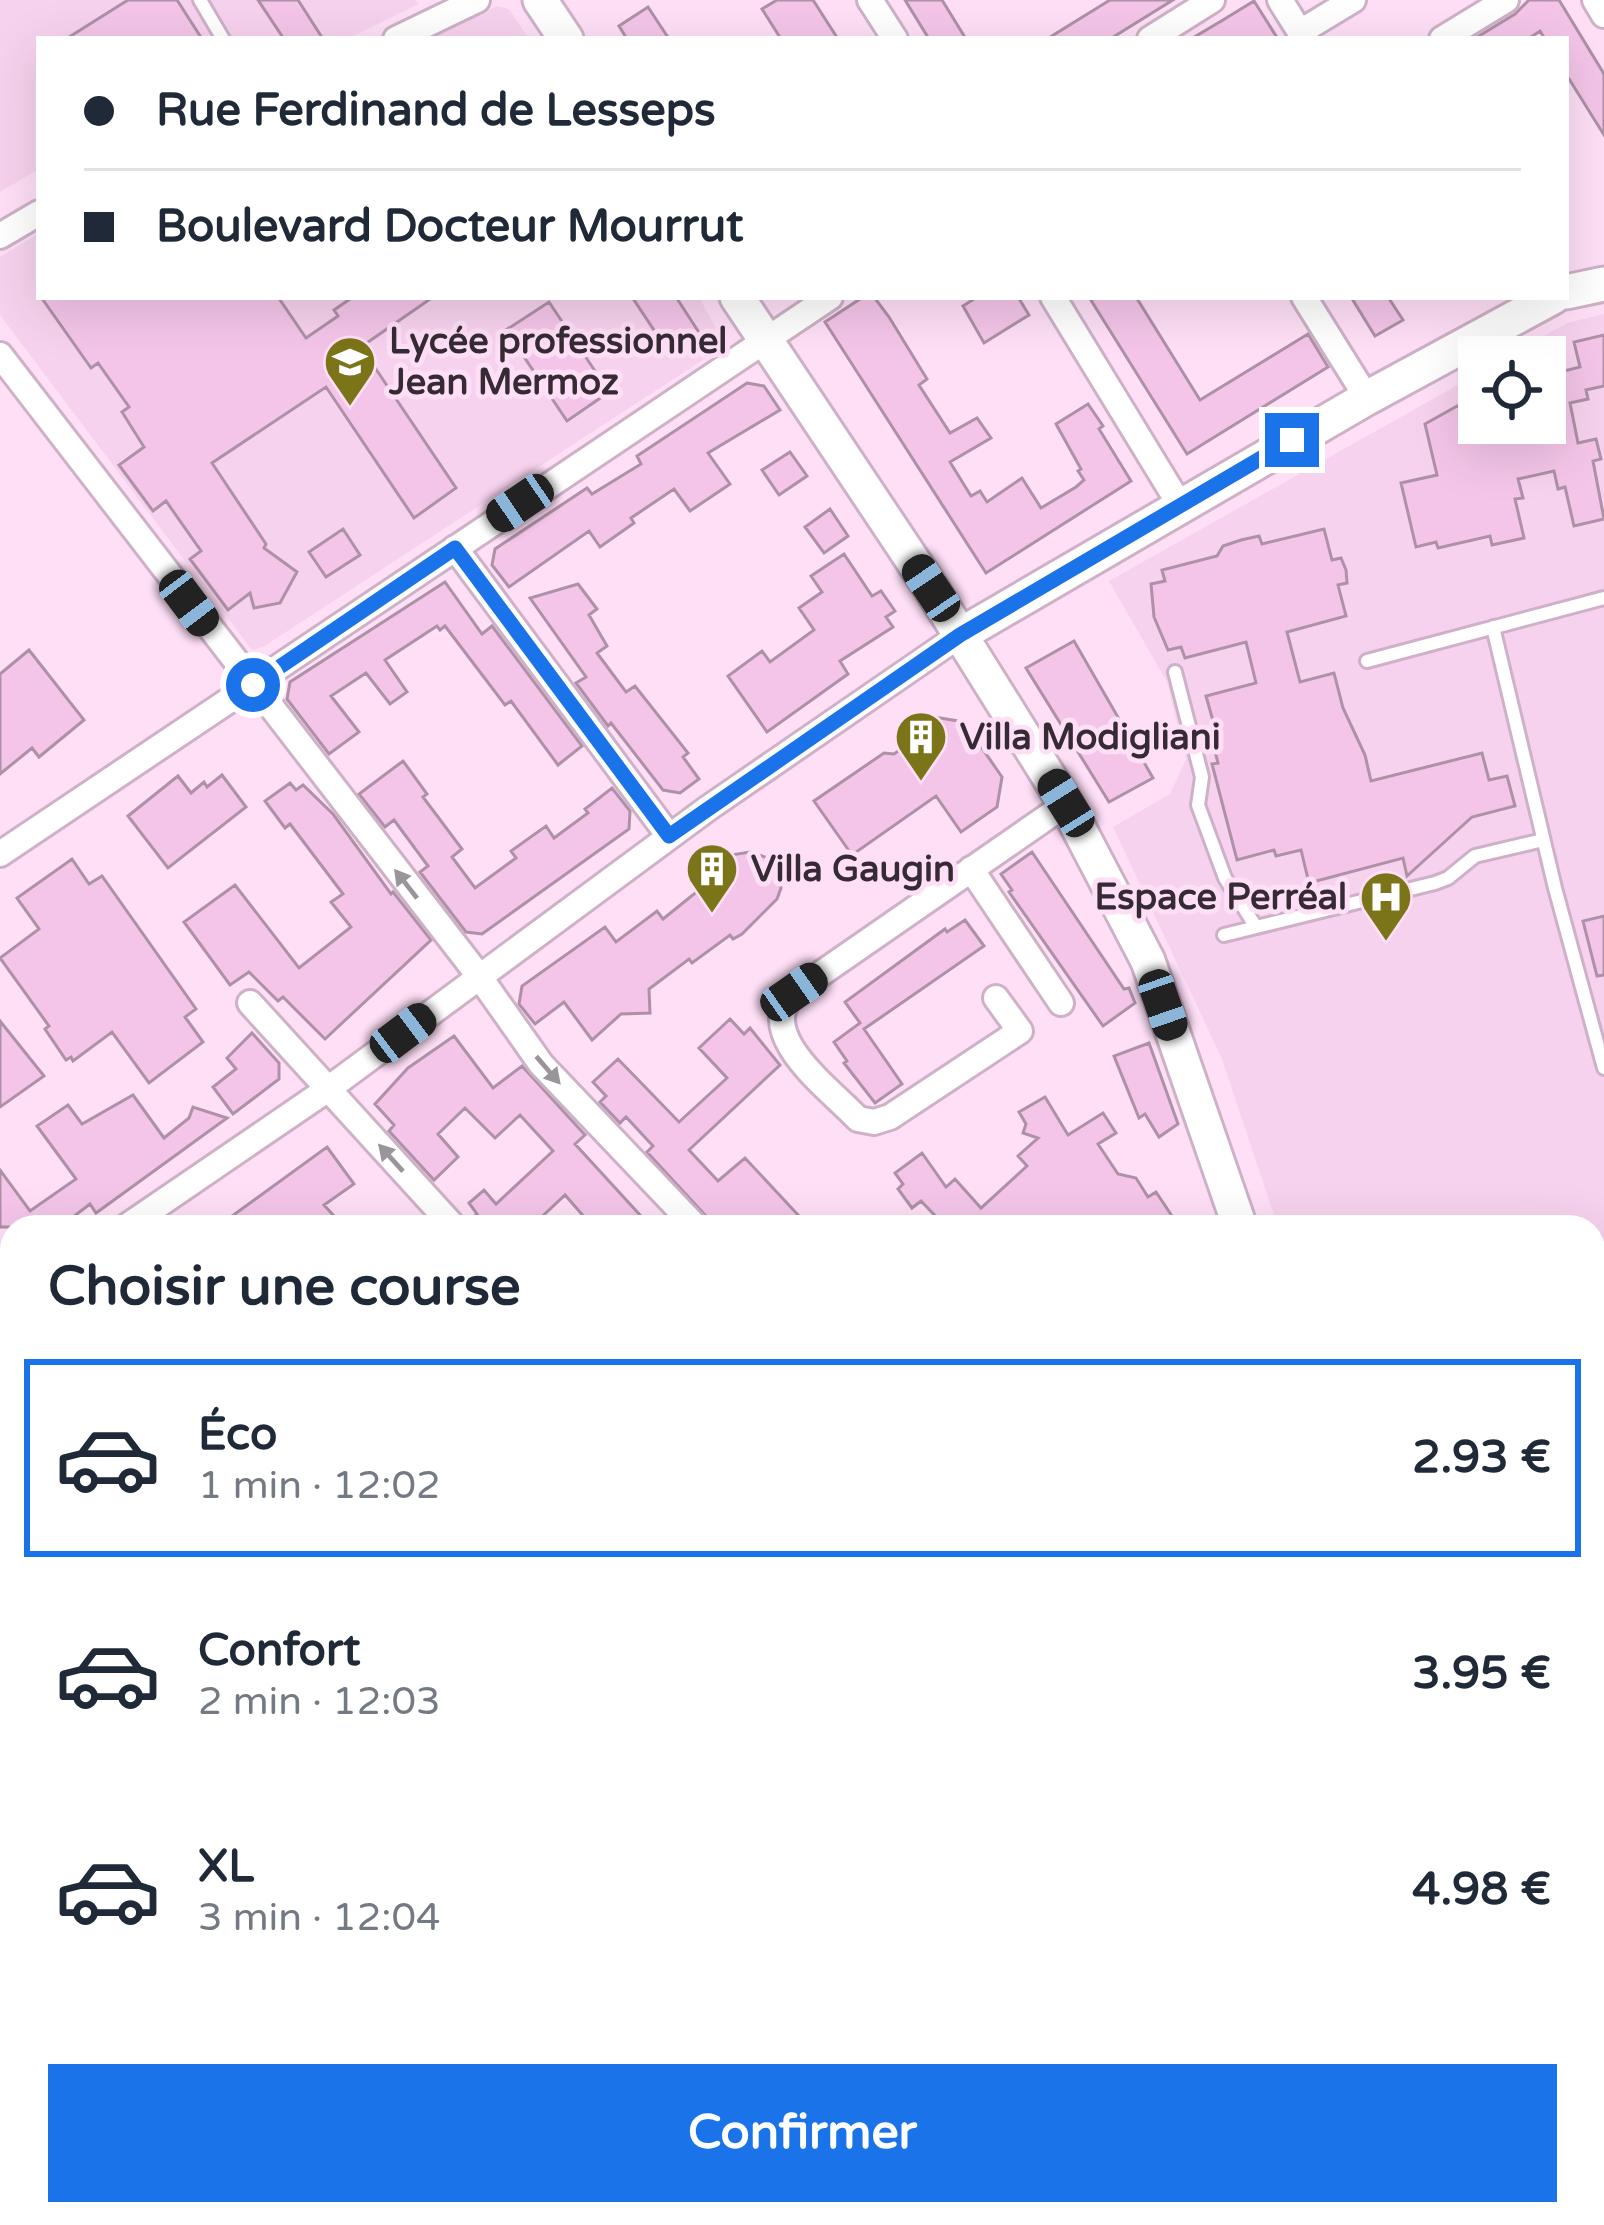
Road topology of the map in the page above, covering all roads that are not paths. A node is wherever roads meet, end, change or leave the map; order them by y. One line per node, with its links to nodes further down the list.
1 (200, 0): 11 (lane)
2 (477, 0): 12 (street)
3 (540, 0): 13 (street)
4 (870, 0): 14 (street)
5 (1212, 0): 15 (street)
6 (1280, 0): 16 (street)
7 (1353, 0): 16 (street)
8 (1506, 0): 17 (street)
9 (1595, 0): 10 (street)
10 (1604, 15)
11 (221, 36)
12 (402, 36)
13 (564, 36)
14 (893, 36)
15 (1155, 36)
16 (1302, 36)
17 (1447, 36)
18 (36, 215): 19 (street)
19 (0, 236)
20 (1604, 284): 21 (street)
21 (1569, 291)
22 (739, 300): 27 (street)
23 (826, 300): 27 (street)
24 (1055, 300): 30 (street)
25 (1306, 300): 29 (street)
26 (1547, 300): 29 (street)
27 (767, 342): 31 (street); 34 (street)
28 (0, 355): 37 (street)
29 (1367, 398): 30 (street)
30 (1180, 505): 34 (street)
31 (455, 548): 37 (street); 39 (street)
32 (1604, 598): 33 (lane)
33 (1493, 627): 35 (lane); 40 (lane)
34 (960, 635): 38 (street); 39 (street)
35 (1366, 661)
36 (1175, 672): 43 (lane)
37 (253, 685): 41 (street); 45 (street, one-way to 37)
38 (1066, 803): 42 (street); 54 (street)
39 (669, 836): 45 (street)
40 (1544, 840): 43 (lane); 49 (lane)
41 (0, 854)
42 (971, 869): 46 (street); 48 (street)
43 (1256, 927): 44 (lane)
44 (1224, 935)
45 (478, 976): 50 (street); 53 (street, one-way to 53)
46 (996, 998)
47 (250, 1003): 50 (street)
48 (1061, 1004)
49 (1604, 1068)
50 (328, 1089): 51 (street); 52 (street, one-way to 50)
51 (144, 1215)
52 (443, 1215)
53 (685, 1215)
54 (1233, 1215)

